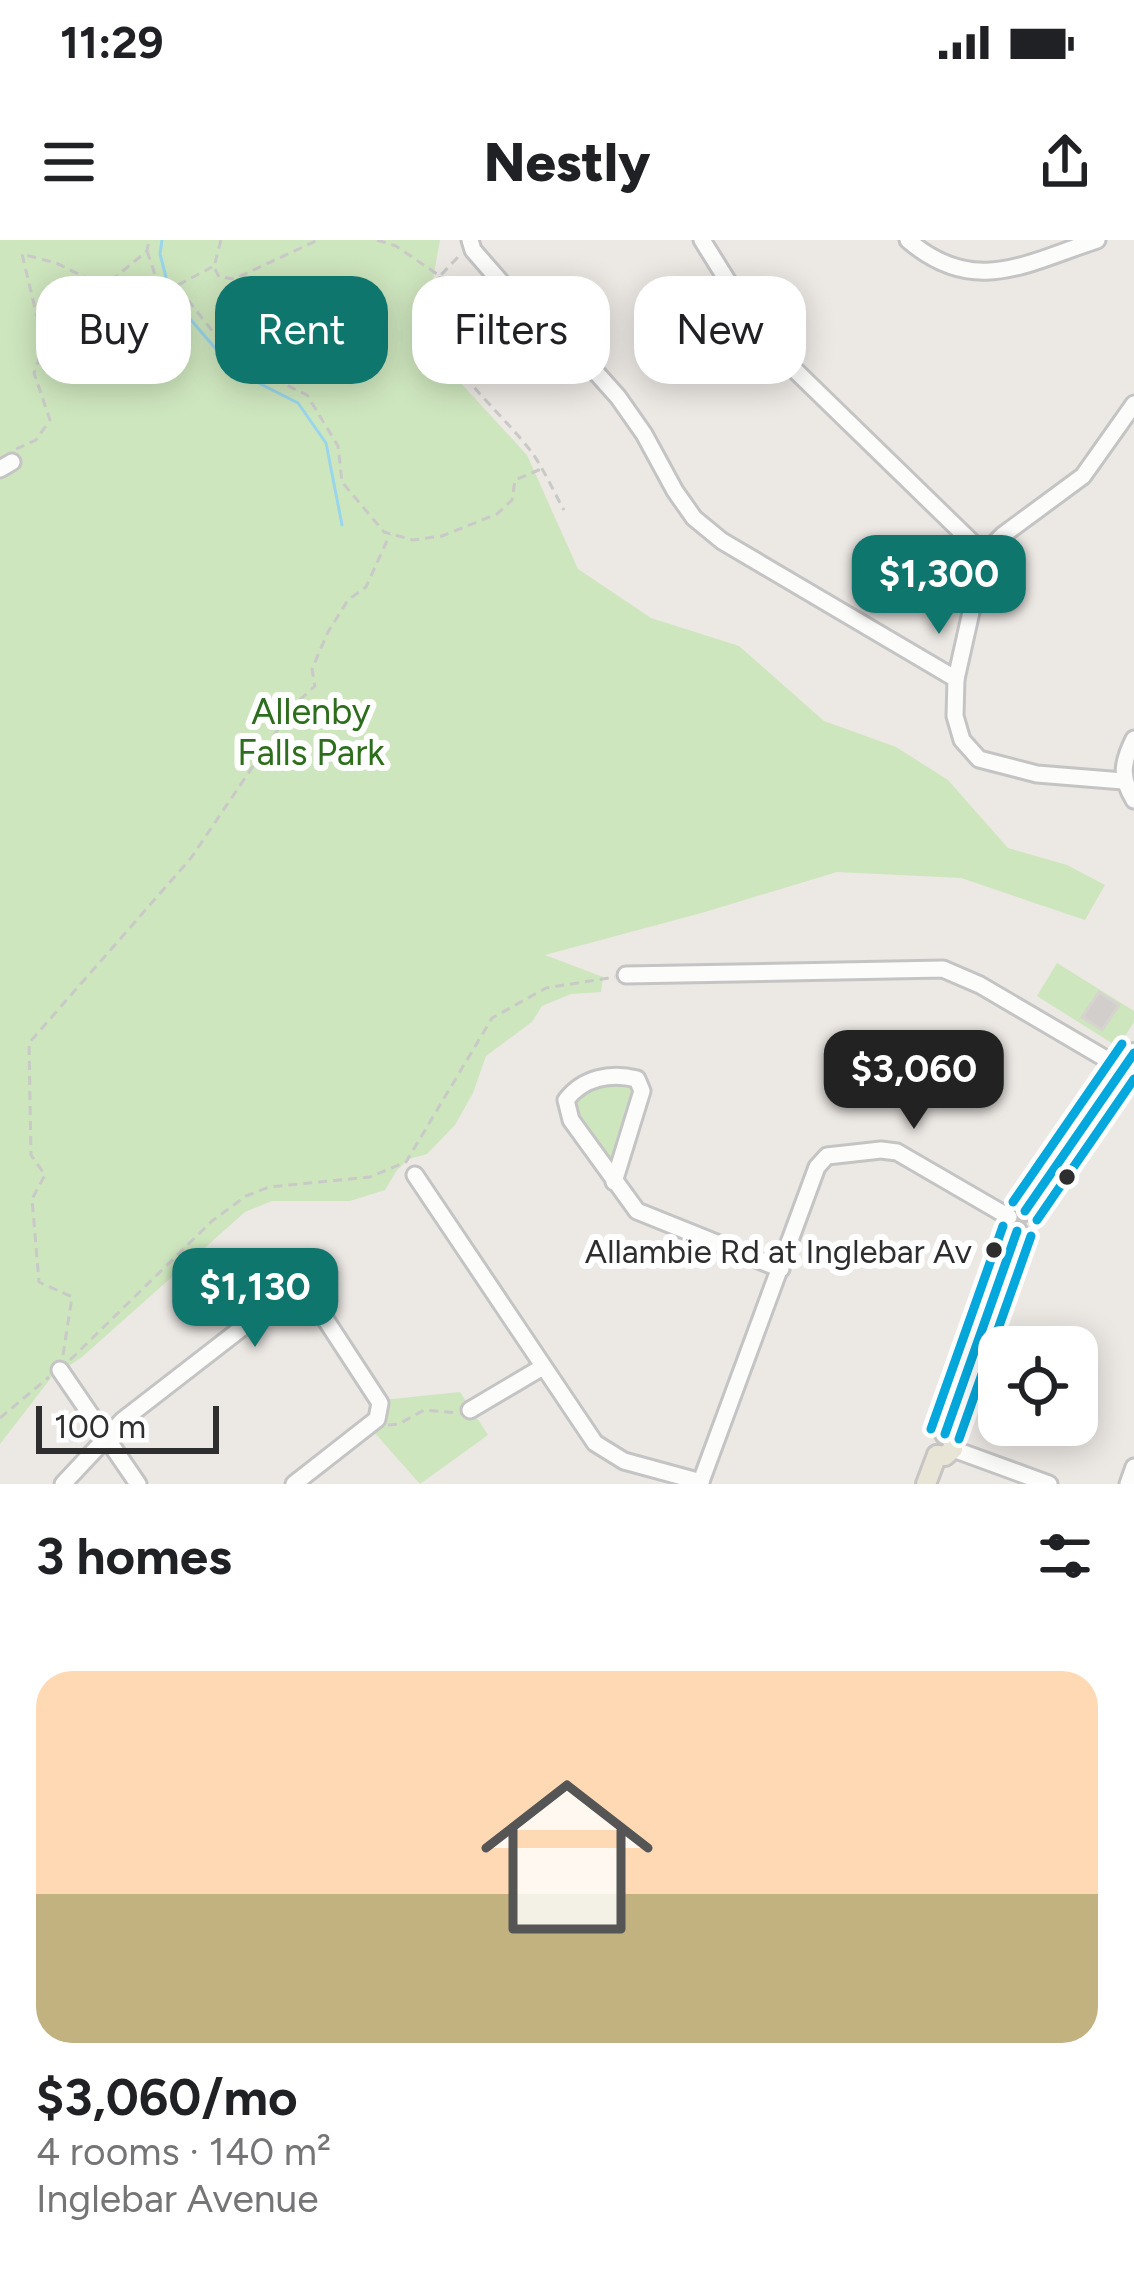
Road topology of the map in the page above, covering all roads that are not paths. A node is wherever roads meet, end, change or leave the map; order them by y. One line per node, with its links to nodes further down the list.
1 (702, 240): 6 (street)
2 (908, 240): 3 (street)
3 (1097, 240)
4 (465, 247): 7 (street)
5 (1134, 404): 6 (street)
6 (984, 554): 7 (street)
7 (956, 680): 9 (street)
8 (1134, 739): 9 (street)
9 (1123, 781): 10 (street)
10 (1134, 800)
11 (626, 975): 12 (street)
12 (1131, 1072): 15 (main road)
13 (415, 1175): 17 (street)
14 (614, 1182): 14 (street); 16 (street)
15 (1017, 1219): 16 (street); 21 (main road)
16 (781, 1269): 23 (street)
17 (542, 1368): 19 (street); 23 (street)
18 (60, 1370): 20 (street)
19 (470, 1410)
20 (107, 1436): 24 (street); 25 (street); 26 (street)
21 (945, 1446): 27 (main road); 28 (street)
22 (1134, 1467): 29 (street)
23 (700, 1483)
24 (63, 1484)
25 (138, 1484)
26 (294, 1484)
27 (926, 1484)
28 (1048, 1484)
29 (1128, 1484)

